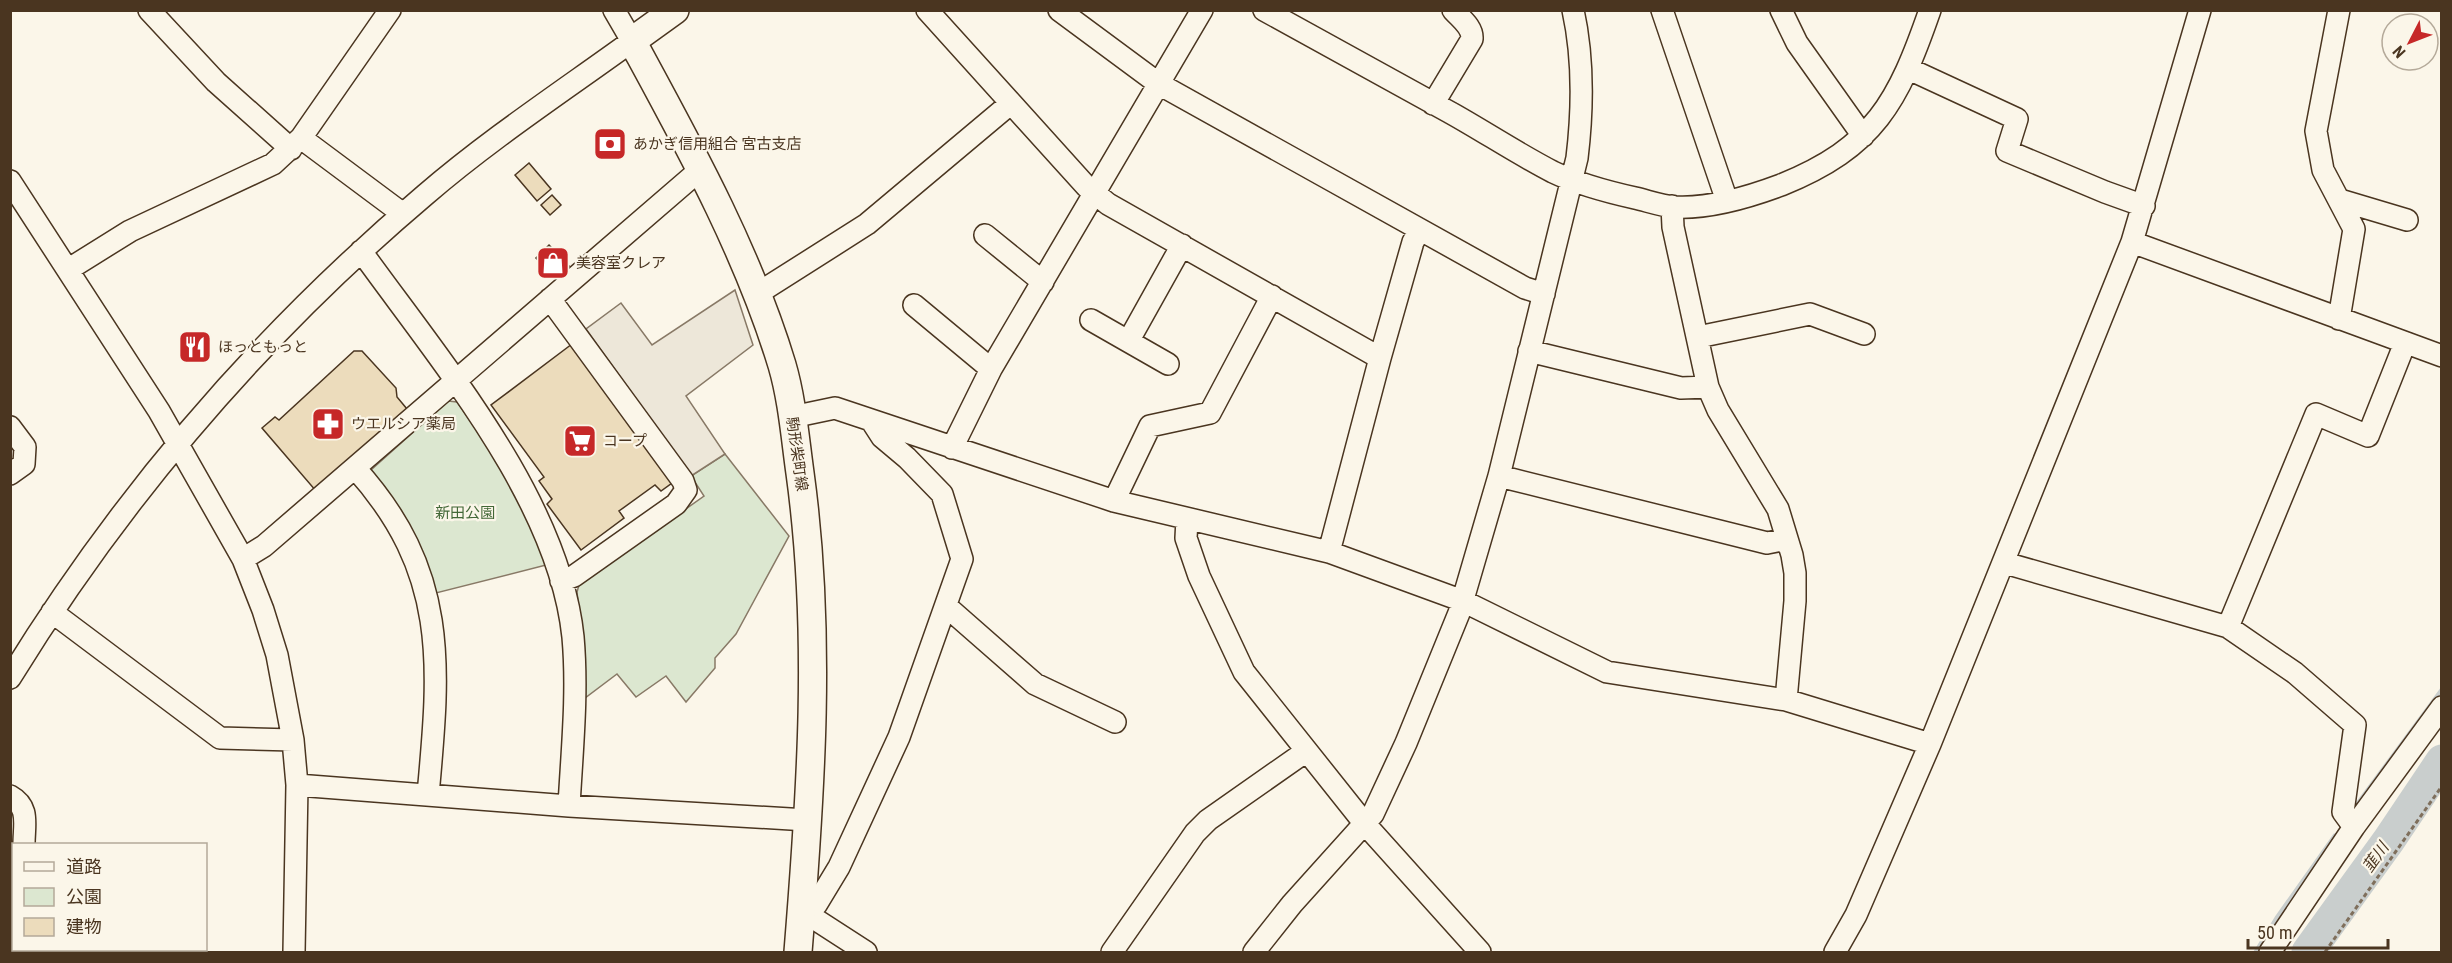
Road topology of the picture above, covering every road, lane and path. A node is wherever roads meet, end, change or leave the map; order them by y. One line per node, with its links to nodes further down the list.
1 (149, 10): 22 (street)
2 (390, 10): 22 (street)
3 (614, 10): 16 (street)
4 (675, 10): 16 (main road)
5 (927, 10): 19 (street)
6 (1059, 10): 18 (street)
7 (1202, 10): 18 (street)
8 (1264, 10): 20 (street)
9 (1453, 10): 20 (street)
10 (1573, 10): 24 (street)
11 (1662, 10): 28 (street)
12 (1781, 10): 21 (street)
13 (1930, 10): 17 (street)
14 (2200, 10): 29 (street)
15 (2338, 10): 27 (street)
16 (632, 41): 23 (main road, 駒形柴町線); 31 (street)
17 (1909, 69): 21 (street); 29 (street)
18 (1160, 84): 26 (street); 33 (street)
19 (1010, 104): 26 (street); 40 (street)
20 (1433, 104): 24 (street)
21 (1863, 136): 28 (street)
22 (296, 143): 31 (street); 38 (street)
23 (701, 169): 40 (main road, 駒形柴町線); 43 (street)
24 (1573, 179): 30 (street); 41 (street)
25 (10, 181): 38 (street)
26 (1095, 194): 36 (street); 39 (street)
27 (2340, 200): 32 (street); 45 (street)
28 (1727, 201): 30 (street)
29 (2144, 206): 35 (street)
30 (1672, 207): 48 (street)
31 (403, 214): 37 (street)
32 (2407, 220)
33 (1419, 231): 41 (street); 53 (street)
34 (985, 235): 39 (street)
35 (2133, 242): 45 (street); 71 (street)
36 (1182, 245): 42 (street); 49 (street)
37 (361, 251): 56 (street); 61 (street)
38 (69, 269): 61 (street)
39 (1043, 282): 55 (street)
40 (757, 294): 58 (main road, 駒形柴町線)
41 (1544, 294): 51 (street)
42 (1272, 296): 53 (street); 66 (street)
43 (550, 299): 56 (street); 72 (street)
44 (914, 305): 55 (street)
45 (2339, 319): 50 (street)
46 (1091, 320): 49 (street)
47 (1864, 334): 48 (street)
48 (1698, 337): 57 (street)
49 (1129, 340): 54 (street)
50 (2405, 343): 52 (street); 76 (street)
51 (1529, 351): 57 (street); 65 (street)
52 (2442, 356)
53 (1380, 358): 69 (street)
54 (1168, 364)
55 (991, 369): 62 (street)
56 (455, 381): 63 (street); 72 (street)
57 (1708, 387): 68 (street)
58 (792, 417): 59 (street); 89 (main road, 駒形柴町線)
59 (871, 420): 62 (street); 74 (street)
60 (10, 427): 64 (street)
61 (178, 445): 70 (street); 75 (street)
62 (952, 448): 66 (street)
63 (354, 468): 70 (street); 86 (street)
64 (10, 474)
65 (1499, 476): 68 (street); 73 (street)
66 (1114, 501): 67 (street)
67 (1187, 519): 69 (street); 83 (street)
68 (1787, 539): 78 (street)
69 (1329, 552): 73 (street)
70 (243, 559): 81 (street)
71 (2004, 563): 76 (street); 82 (street)
72 (561, 581): 88 (street)
73 (1463, 601): 78 (street); 90 (street)
74 (946, 606): 80 (street); 93 (street)
75 (52, 612): 77 (street); 81 (street)
76 (2228, 627): 91 (street)
77 (13, 670)
78 (1786, 700): 82 (street)
79 (2442, 706): 91 (street)
80 (1115, 722)
81 (293, 740): 84 (street)
82 (1930, 744): 100 (street)
83 (1305, 752): 90 (street); 97 (street)
84 (297, 785): 86 (street); 94 (street)
85 (2442, 786): 102 (path)
86 (428, 795): 88 (street)
87 (10, 796): 92 (street)
88 (569, 806): 89 (street)
89 (807, 820): 93 (main road, 駒形柴町線)
90 (1365, 824): 98 (street); 99 (street)
91 (2354, 827): 101 (street)
92 (24, 843)
93 (801, 910): 95 (main road, 駒形柴町線); 96 (street)
94 (294, 952)
95 (798, 952)
96 (866, 952)
97 (1112, 952)
98 (1254, 952)
99 (1480, 952)
100 (1835, 952)
101 (2270, 952)
102 (2325, 952)

